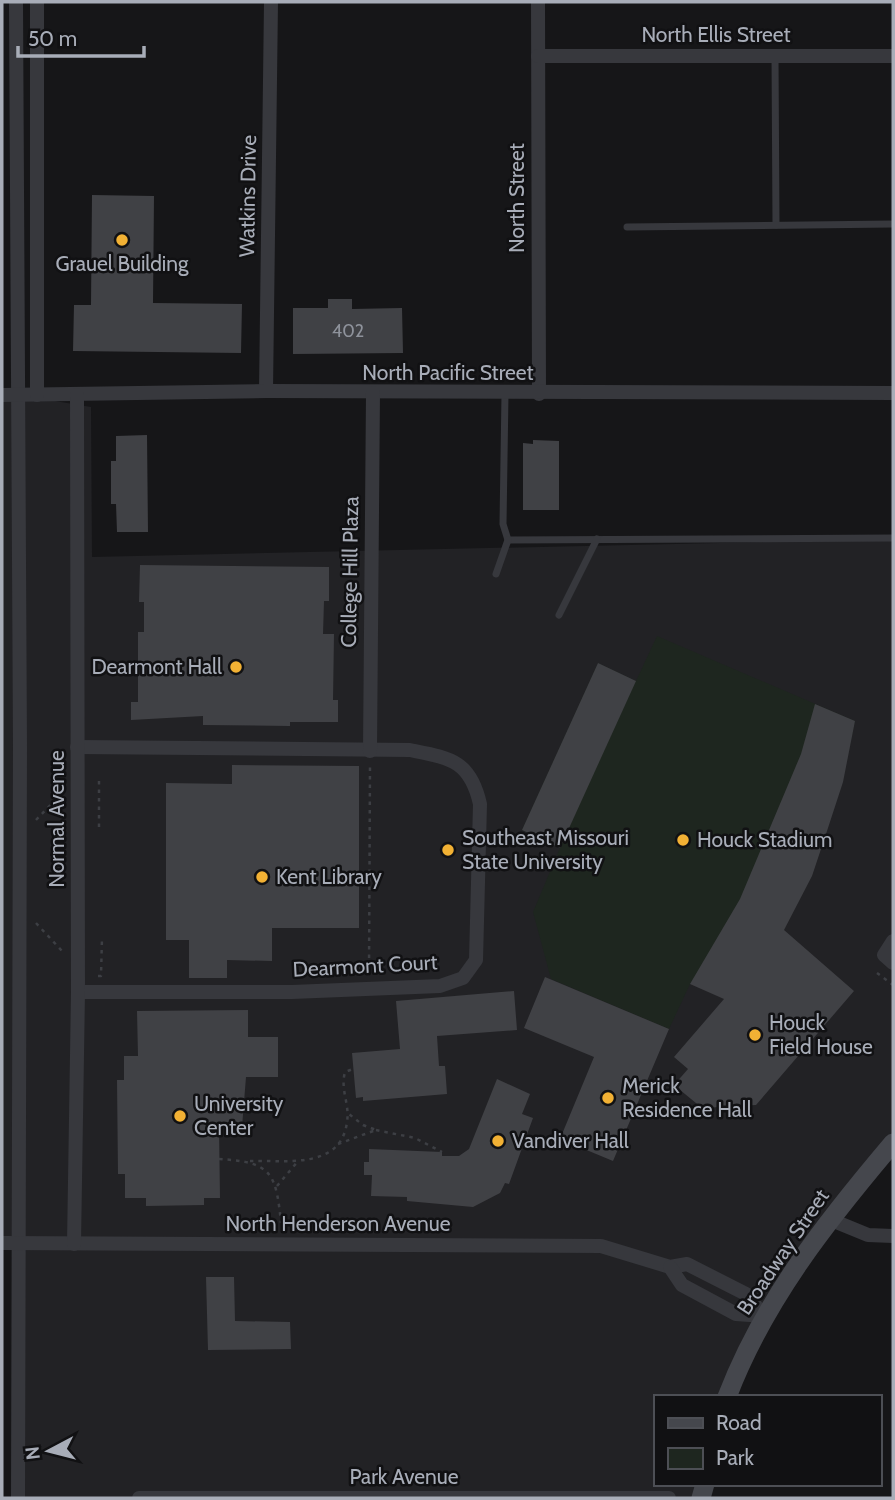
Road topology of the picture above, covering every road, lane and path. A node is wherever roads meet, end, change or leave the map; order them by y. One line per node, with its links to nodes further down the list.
1 (16, 2): 8 (street, Normal Avenue)
2 (37, 2): 9 (street)
3 (271, 2): 14 (street, Watkins Drive)
4 (538, 2): 5 (street, North Street)
5 (538, 56): 6 (street, North Ellis Street); 18 (street, North Street)
6 (775, 56): 7 (street, North Ellis Street); 12 (lane)
7 (893, 56)
8 (17, 130): 9 (street); 10 (street); 19 (street, Normal Avenue)
9 (37, 130): 20 (street)
10 (2, 131)
11 (893, 224): 12 (lane)
12 (776, 226): 13 (lane)
13 (627, 227)
14 (266, 391): 15 (street, North Pacific Street); 21 (street, North Pacific Street)
15 (373, 393): 17 (street, North Pacific Street); 29 (street, College Hill Plaza)
16 (893, 393): 18 (street, North Pacific Street)
17 (505, 394): 18 (street, North Pacific Street); 25 (lane)
18 (539, 394)
19 (19, 395): 20 (street, North Pacific Street); 22 (street, North Pacific Street); 58 (street, Normal Avenue)
20 (37, 395): 21 (street, North Pacific Street)
21 (77, 395): 28 (street, Normal Avenue)
22 (2, 396)
23 (893, 538): 24 (lane)
24 (597, 539): 25 (lane); 27 (lane)
25 (508, 540): 26 (lane)
26 (496, 574)
27 (559, 615)
28 (78, 747): 29 (street, Dearmont Court); 43 (street, Normal Avenue)
29 (370, 751): 42 (path); 42 (street, Dearmont Court)
30 (99, 781): 33 (path)
31 (62, 793): 32 (path)
32 (36, 820)
33 (99, 828)
34 (36, 923): 37 (path)
35 (102, 937): 40 (path)
36 (893, 941): 38 (street)
37 (67, 957)
38 (889, 959)
39 (877, 972): 41 (path)
40 (91, 976)
41 (893, 985)
42 (369, 989): 43 (street, Dearmont Court)
43 (78, 992): 59 (street, Normal Avenue)
44 (353, 1069): 45 (path)
45 (347, 1113): 46 (path); 48 (path)
46 (376, 1130): 48 (path); 49 (path)
47 (893, 1143): 54 (main road, Broadway Street)
48 (338, 1144): 51 (path)
49 (442, 1152)
50 (219, 1159): 52 (path)
51 (299, 1160): 52 (path); 53 (path)
52 (250, 1161): 53 (path)
53 (277, 1186): 55 (path)
54 (829, 1219): 56 (street); 61 (main road, Broadway Street)
55 (281, 1223)
56 (893, 1236)
57 (2, 1243): 58 (street, North Henderson Avenue)
58 (19, 1243): 59 (street, North Henderson Avenue); 63 (street, Normal Avenue)
59 (74, 1244): 60 (street, North Henderson Avenue)
60 (670, 1267): 61 (street, North Henderson Avenue); 61 (street, North Henderson Avenue)
61 (764, 1316): 62 (main road, Broadway Street)
62 (728, 1395)
63 (18, 1498)
64 (139, 1498): 65 (street, Park Avenue)
65 (669, 1498)

